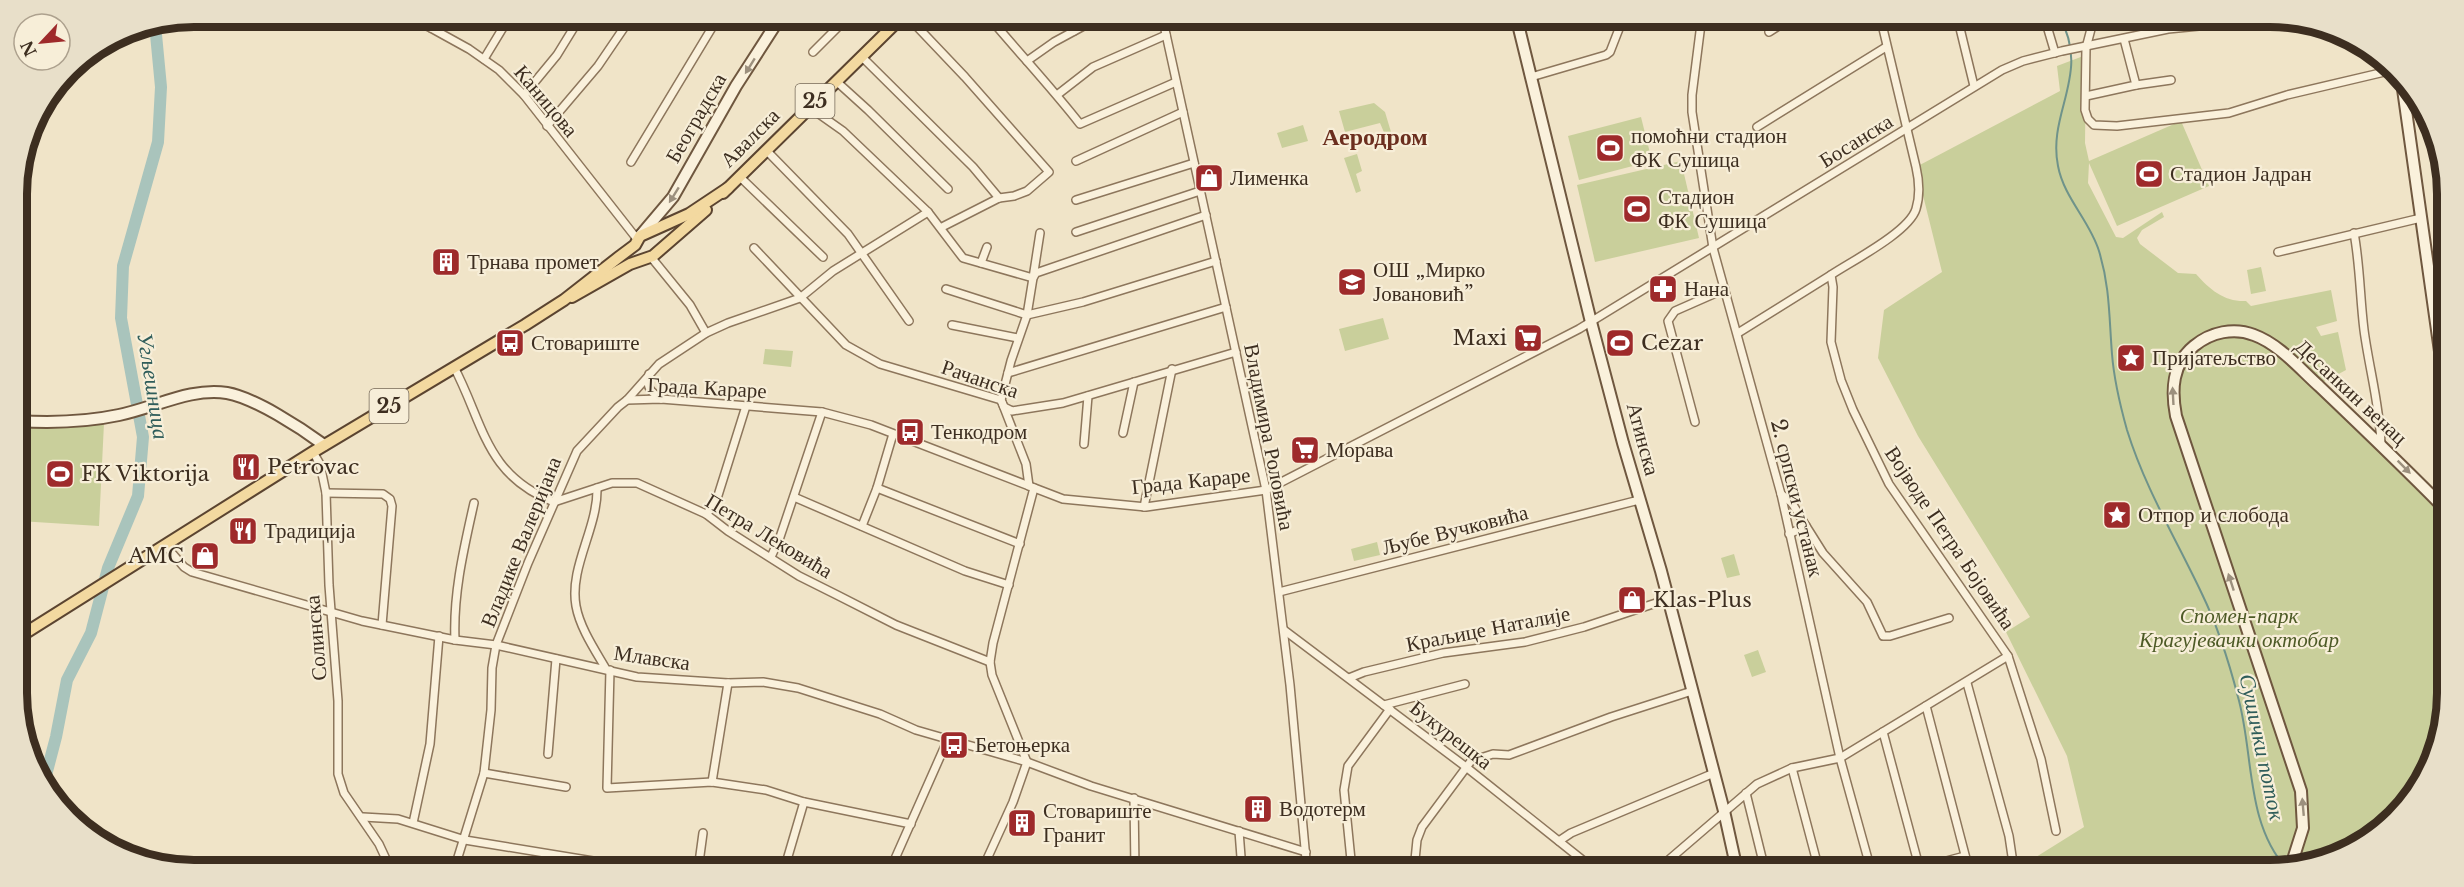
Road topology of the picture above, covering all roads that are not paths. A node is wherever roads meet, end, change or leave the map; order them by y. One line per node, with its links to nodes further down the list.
1 (503, 27): 32 (street)
2 (574, 27): 43 (street)
3 (625, 27): 47 (street)
4 (712, 27): 52 (street)
5 (774, 27): 67 (street, Београдска, one-way to 67)
6 (838, 27): 29 (street)
7 (893, 27): 31 (main road, Авалска / 25)
8 (916, 27): 58 (street)
9 (997, 27): 33 (street)
10 (1072, 27): 23 (street)
11 (1081, 27): 23 (street)
12 (1164, 27): 25 (street, Владимира Роловића)
13 (1519, 27): 35 (street, Атинска)
14 (1620, 27): 35 (street)
15 (1700, 27): 70 (street, 2. српски устанак)
16 (1777, 27): 24 (street)
17 (1882, 27): 27 (street)
18 (1960, 27): 40 (street)
19 (2048, 27): 30 (street)
20 (2090, 27): 28 (street)
21 (2201, 27): 26 (street, Босанска)
22 (430, 28): 32 (street, Каницова)
23 (1074, 31): 33 (street)
24 (1769, 32)
25 (1166, 35): 38 (street, Владимира Роловића); 42 (street)
26 (2124, 39): 28 (street, Босанска); 39 (street)
27 (1887, 47): 48 (street); 49 (street)
28 (2086, 48): 30 (street, Босанска); 44 (street)
29 (813, 52)
30 (2059, 52): 40 (street, Босанска)
31 (861, 56): 37 (main road, Авалска / 25); 58 (street)
32 (484, 59): 43 (street, Каницова)
33 (1027, 61): 42 (street)
34 (2384, 72): 44 (street)
35 (1531, 76): 86 (street, Атинска)
36 (2171, 80): 39 (street)
37 (836, 81): 45 (main road, Авалска / 25); 56 (street)
38 (1176, 82): 42 (street); 46 (street, Владимира Роловића)
39 (2136, 85): 44 (street)
40 (1974, 86): 49 (street, Босанска)
41 (2403, 93): 62 (street)
42 (1057, 94)
43 (524, 95): 47 (street, Каницова)
44 (2086, 96)
45 (809, 107): 50 (main road, Авалска / 25); 60 (street)
46 (1183, 112): 51 (street); 53 (street, Владимира Роловића)
47 (547, 126): 67 (street, Каницова)
48 (1757, 127)
49 (1907, 128): 70 (street, Босанска); 77 (street)
50 (766, 150): 54 (main road, Авалска / 25); 72 (street)
51 (1076, 161)
52 (631, 162)
53 (1194, 163): 57 (street, Владимира Роловића); 59 (street)
54 (740, 177): 55 (main road, Авалска / 25); 74 (street)
55 (728, 188): 67 (main road, 25); 73 (main road, 25)
56 (948, 189)
57 (1200, 191): 61 (street, Владимира Роловића); 64 (street)
58 (999, 198): 63 (street)
59 (1076, 200)
60 (928, 212): 63 (street); 72 (street, Владике Валеријана)
61 (1206, 216): 75 (street, Владимира Роловића); 78 (street)
62 (2421, 218): 66 (street); 88 (street)
63 (942, 227): 76 (street)
64 (1076, 232)
65 (1040, 233): 78 (street)
66 (2354, 233): 71 (street); 110 (street)
67 (640, 238): 73 (main road); 73 (main road); 82 (main road, 25)
68 (987, 247): 76 (street)
69 (754, 248): 81 (street, Рачанска)
70 (1713, 248): 80 (street, 2. српски устанак); 86 (street, Босанска)
71 (2278, 252)
72 (863, 254): 81 (street, Владике Валеријана); 85 (street)
73 (650, 256): 82 (main road, 25); 89 (street)
74 (823, 257)
75 (1216, 261): 83 (street, Владимира Роловића); 84 (street)
76 (981, 263): 78 (street)
77 (1831, 275): 90 (street); 142 (street, Војводе Петра Бојовића)
78 (1034, 276): 84 (street)
79 (946, 289): 84 (street)
80 (1725, 289): 90 (street, 2. српски устанак); 105 (street)
81 (800, 298): 89 (street, Владике Валеријана); 101 (street, Рачанска)
82 (564, 300): 93 (main road, 25)
83 (1226, 307): 92 (street, Владимира Роловића); 96 (street)
84 (1027, 315): 91 (street)
85 (909, 321)
86 (1591, 322): 115 (street, Града Караре); 119 (street, Атинска)
87 (952, 325): 91 (street)
88 (2437, 331)
89 (706, 333): 95 (street, Владике Валеријана)
90 (1738, 333): 117 (street, 2. српски устанак)
91 (1018, 338): 96 (street)
92 (1236, 352): 94 (street, Рачанска); 115 (street, Владимира Роловића)
93 (454, 367): 109 (main road, 25); 121 (street)
94 (1172, 369): 97 (street, Рачанска); 123 (street)
95 (649, 373): 99 (street); 100 (street, Владике Валеријана)
96 (1008, 373): 101 (street)
97 (1134, 382): 98 (street, Рачанска); 106 (street)
98 (1088, 396): 101 (street, Рачанска); 108 (street)
99 (661, 399): 100 (street, Града Караре); 102 (street, Града Караре)
100 (627, 400): 121 (street, Владике Валеријана)
101 (1001, 400): 112 (street)
102 (746, 406): 103 (street, Града Караре); 124 (street)
103 (822, 412): 107 (street, Града Караре); 118 (street)
104 (27, 421): 109 (street)
105 (1695, 422)
106 (1124, 433)
107 (893, 434): 112 (street, Града Караре); 114 (street)
108 (1084, 444)
109 (324, 445): 111 (main road, 25)
110 (2381, 445): 120 (street, Десанкин венац, one-way to 120); 178 (street, Десанкин венац, one-way to 110)
111 (313, 452): 116 (street, Солинска); 129 (main road, 25)
112 (1031, 487): 123 (street, Града Караре); 128 (street)
113 (597, 488): 121 (street, Петра Лековића); 124 (street, Петра Лековића); 145 (street)
114 (877, 488): 125 (street); 128 (street)
115 (1266, 490): 123 (street, Града Караре); 132 (street, Владимира Роловића)
116 (326, 493): 134 (street, Солинска); 136 (street)
117 (1781, 494): 126 (street); 127 (street, 2. српски устанак)
118 (794, 497): 125 (street); 130 (street)
119 (1639, 500): 132 (street, Љубе Вучковића); 133 (street, Атинска)
120 (2437, 501)
121 (554, 502): 141 (street, Владике Валеријана)
122 (474, 503): 140 (street)
123 (1144, 507)
124 (706, 514): 130 (street, Петра Лековића)
125 (862, 526): 131 (street)
126 (1806, 526): 127 (street); 135 (street)
127 (1790, 534): 156 (street, 2. српски устанак)
128 (1020, 544): 131 (street)
129 (165, 545): 134 (street, Млавска); 138 (main road, 25)
130 (771, 557): 144 (street, Петра Лековића)
131 (1009, 585): 144 (street)
132 (1278, 592): 137 (street, Владимира Роловића)
133 (1668, 599): 146 (street, Краљице Наталије); 150 (street, Атинска)
134 (332, 612): 136 (street, Млавска); 168 (street, Солинска)
135 (1949, 618)
136 (382, 626): 139 (street, Млавска)
137 (1284, 630): 146 (street, Букурешка); 176 (street, Владимира Роловића)
138 (27, 632)
139 (439, 636): 140 (street, Млавска); 169 (street)
140 (455, 640): 141 (street, Млавска)
141 (496, 645): 143 (street, Млавска); 160 (street, Владике Валеријана)
142 (2008, 656): 148 (street); 172 (street, Војводе Петра Бојовића)
143 (556, 659): 145 (street, Млавска); 155 (street)
144 (990, 662): 157 (street)
145 (608, 670): 147 (street, Млавска); 162 (street)
146 (1349, 678): 152 (street, Букурешка)
147 (728, 683): 154 (street, Млавска); 162 (street)
148 (1967, 683): 151 (street); 200 (street)
149 (1465, 684): 152 (street)
150 (1692, 691): 158 (street); 161 (street, Атинска)
151 (1926, 706): 153 (street); 177 (street)
152 (1387, 707): 158 (street, Букурешка); 189 (street)
153 (1883, 732): 156 (street); 197 (street)
154 (948, 739): 157 (street, Млавска); 170 (street)
155 (548, 754)
156 (1840, 758): 159 (street); 196 (street, 2. српски устанак)
157 (1027, 762): 165 (street, Млавска); 185 (street)
158 (1466, 767): 175 (street, Букурешка); 190 (street)
159 (1792, 768): 164 (street); 195 (street)
160 (484, 773): 163 (street); 174 (street, Владике Валеријана)
161 (1714, 773): 167 (street, Атинска); 175 (street)
162 (712, 782): 166 (street)
163 (566, 787)
164 (1746, 793): 167 (street); 194 (street)
165 (1134, 798): 171 (street, Млавска); 186 (street)
166 (804, 801): 170 (street); 183 (street)
167 (1724, 811): 192 (street); 193 (street, Атинска)
168 (363, 817): 169 (street); 179 (street, Солинска)
169 (413, 823): 174 (street)
170 (911, 824): 184 (street)
171 (1239, 831): 176 (street, Млавска); 187 (street)
172 (2056, 831)
173 (703, 833): 182 (street)
174 (465, 840): 180 (street, Владике Валеријана); 181 (street)
175 (1560, 841): 191 (street, Букурешка)
176 (1306, 852): 188 (street, Владимира Роловића)
177 (1965, 856): 198 (street); 199 (street)
178 (2293, 858)
179 (386, 860)
180 (458, 860)
181 (587, 860)
182 (699, 860)
183 (787, 860)
184 (895, 860)
185 (987, 860)
186 (1135, 860)
187 (1241, 860)
188 (1306, 860)
189 (1351, 860)
190 (1415, 860)
191 (1583, 860)
192 (1668, 860)
193 (1735, 860)
194 (1763, 860)
195 (1816, 860)
196 (1868, 860)
197 (1915, 860)
198 (1952, 860)
199 (1966, 860)
200 (2013, 860)

